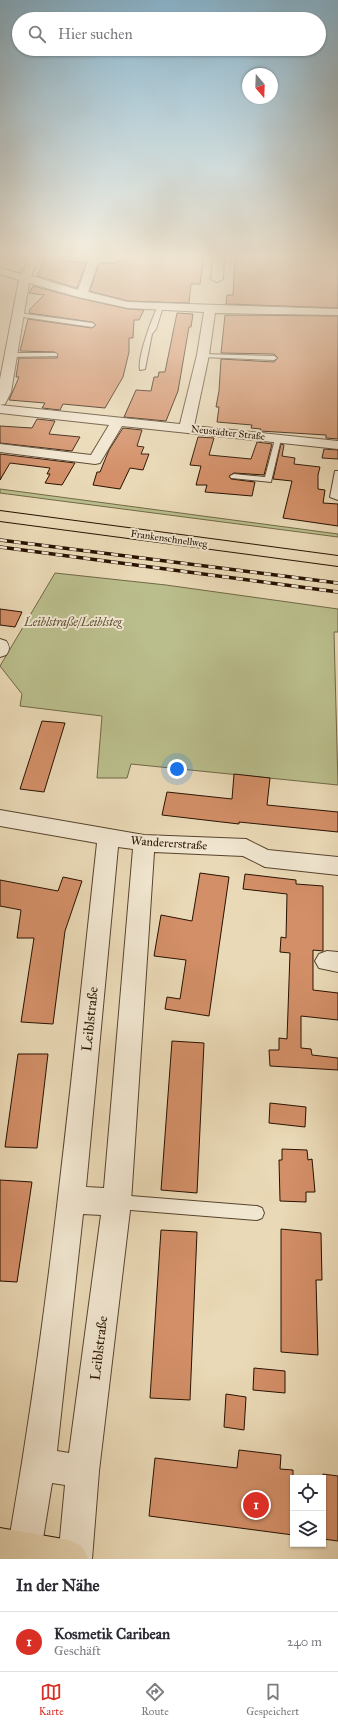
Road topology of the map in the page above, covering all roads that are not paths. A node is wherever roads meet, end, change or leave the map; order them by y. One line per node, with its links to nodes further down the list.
1 (15, 329): 4 (street)
2 (153, 329): 8 (lane)
3 (207, 329): 6 (street)
4 (11, 355): 5 (lane); 9 (street)
5 (55, 355)
6 (203, 356): 7 (lane); 12 (street)
7 (274, 358)
8 (142, 369)
9 (0, 401)
10 (0, 409): 11 (street, Neustädter Straße)
11 (118, 421): 12 (street, Neustädter Straße); 15 (street)
12 (186, 429): 13 (street, Neustädter Straße)
13 (278, 439): 14 (street, Neustädter Straße); 17 (lane)
14 (338, 445)
15 (0, 448)
16 (338, 473): 18 (lane)
17 (234, 476)
18 (338, 498)
19 (0, 502): 21 (main road, Frankenschnellweg)
20 (0, 516): 22 (main road, Frankenschnellweg)
21 (338, 546)
22 (338, 561)
23 (0, 645): 24 (street)
24 (0, 650)
25 (0, 818): 26 (street, Wandererstraße)
26 (108, 837): 27 (street, Wandererstraße); 29 (street, Leiblstraße)
27 (144, 843): 28 (street, Wandererstraße); 30 (street, Leiblstraße)
28 (338, 866)
29 (71, 1200): 30 (street); 32 (street, Leiblstraße)
30 (117, 1202): 31 (lane); 33 (street, Leiblstraße)
31 (258, 1213)
32 (38, 1465): 33 (street); 34 (street, Leiblstraße)
33 (83, 1471): 36 (street, Leiblstraße)
34 (12, 1549): 35 (main road)
35 (69, 1559)
36 (75, 1559)

